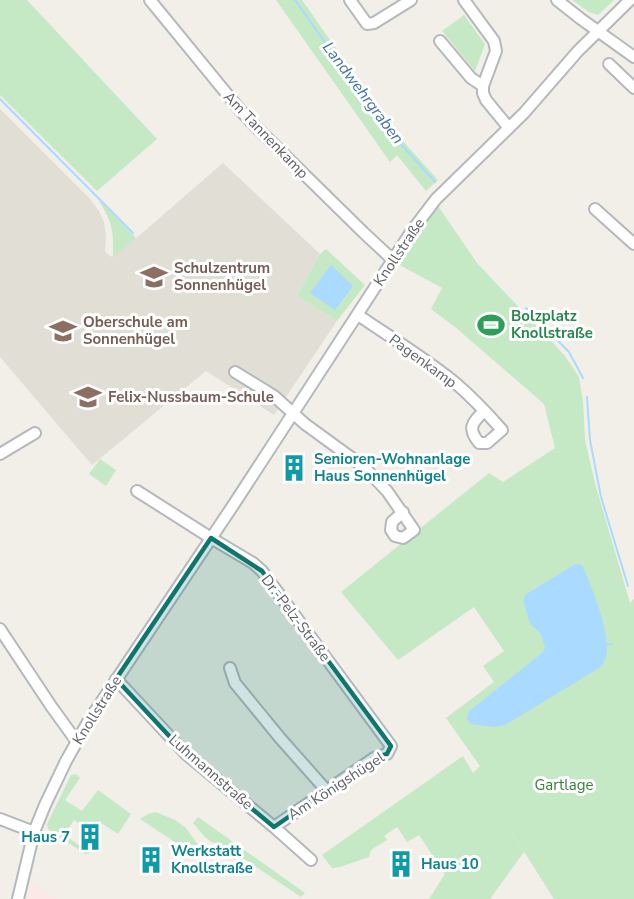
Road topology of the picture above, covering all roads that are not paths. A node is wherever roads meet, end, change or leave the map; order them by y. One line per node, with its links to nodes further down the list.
1 (150, 0): 16 (street, Am Tannenkamp)
2 (350, 0): 3 (street)
3 (411, 0)
4 (464, 0): 11 (street)
5 (557, 0): 7 (street)
6 (630, 0): 7 (street, Knollstraße)
7 (597, 31): 9 (street); 13 (street, Knollstraße)
8 (440, 41): 11 (street)
9 (634, 57)
10 (609, 64): 12 (street)
11 (483, 86): 13 (street)
12 (634, 88)
13 (509, 128): 16 (street, Knollstraße)
14 (595, 209): 15 (street)
15 (634, 244)
16 (393, 260): 17 (street, Knollstraße)
17 (358, 315): 19 (street, Pagenkamp); 20 (street, Knollstraße)
18 (235, 372): 20 (street)
19 (484, 411)
20 (293, 413): 24 (street); 25 (street, Knollstraße)
21 (35, 433): 22 (street)
22 (0, 454)
23 (137, 491): 25 (street)
24 (403, 512)
25 (211, 538): 28 (street, Knollstraße); 29 (street, Dr.-Pelz-Straße)
26 (0, 629): 30 (street)
27 (230, 668): 31 (street)
28 (116, 679): 30 (street, Knollstraße); 33 (street, Luhmannstraße)
29 (366, 714): 31 (street, Am Königshügel)
30 (76, 742): 34 (street, Knollstraße)
31 (327, 791): 33 (street, Am Königshügel)
32 (0, 819): 34 (street)
33 (274, 827): 35 (street, Luhmannstraße)
34 (34, 832): 36 (street, Knollstraße)
35 (311, 860)
36 (18, 899)

